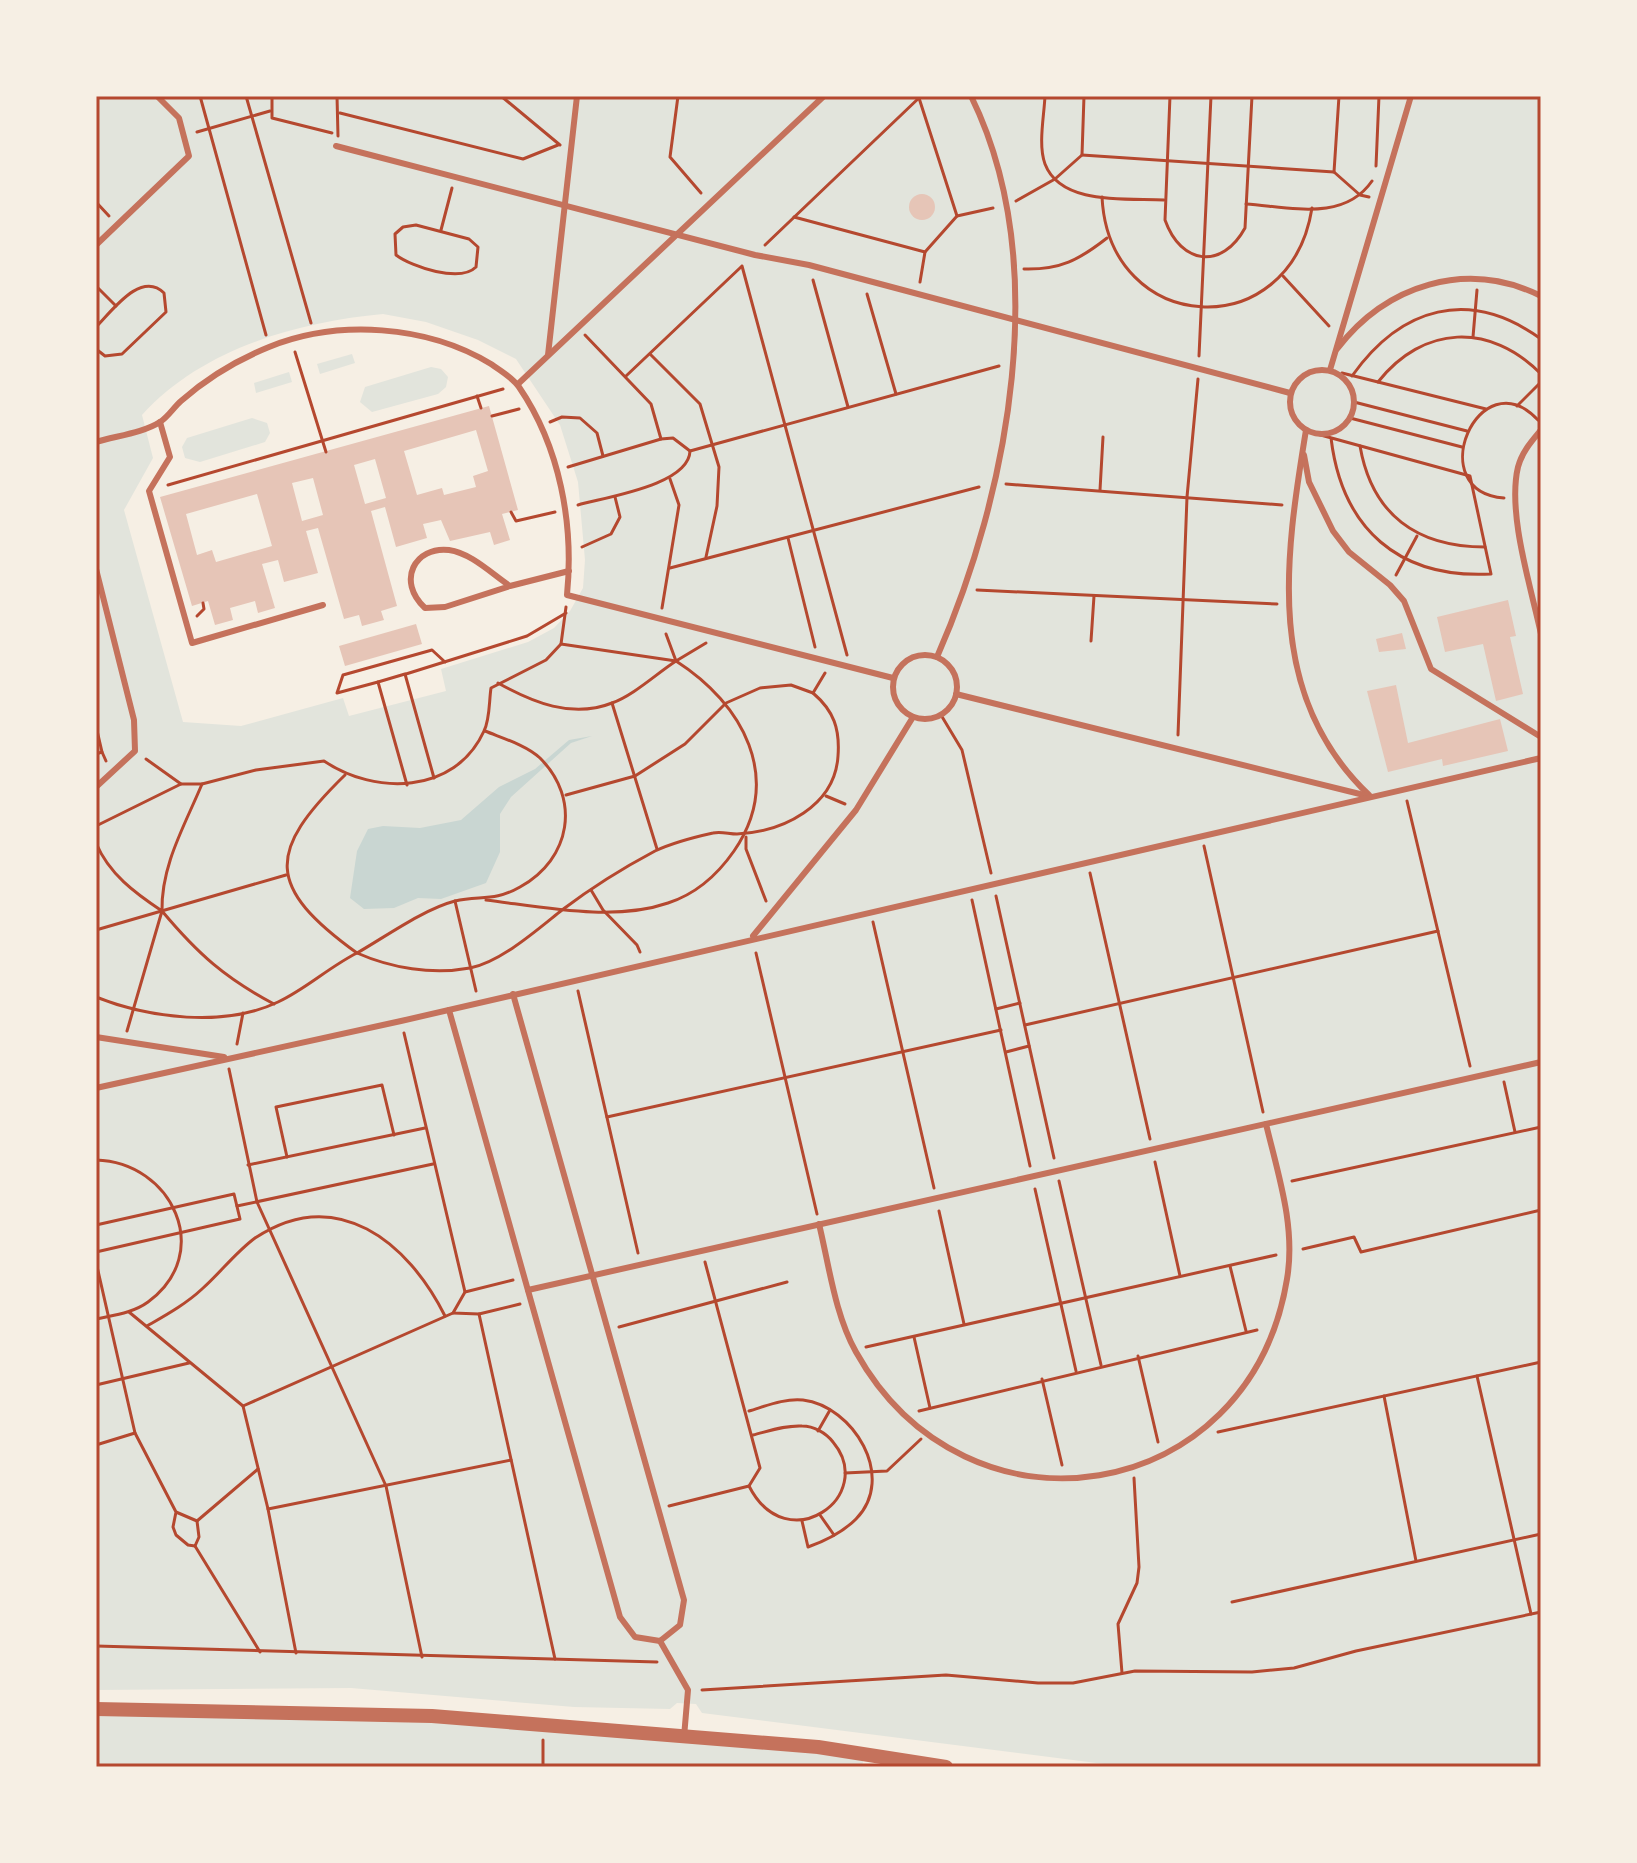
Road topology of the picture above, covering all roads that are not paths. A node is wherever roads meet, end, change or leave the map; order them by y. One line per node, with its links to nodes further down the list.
1 (157, 96): 9 (lane)
2 (577, 96): 7 (lane)
3 (824, 96): 8 (lane)
4 (971, 96): 11 (lane)
5 (1411, 96): 12 (lane)
6 (336, 146): 7 (lane)
7 (564, 204): 8 (lane); 13 (lane)
8 (679, 235): 11 (lane); 13 (lane)
9 (96, 245)
10 (1541, 296): 12 (lane)
11 (1015, 320): 16 (lane); 27 (lane)
12 (1333, 355): 14 (lane)
13 (548, 356): 15 (lane)
14 (1330, 370): 16 (lane); 19 (lane)
15 (518, 384): 17 (lane); 23 (lane)
16 (1290, 393): 19 (lane)
17 (160, 422): 20 (lane); 25 (lane)
18 (1541, 430): 26 (lane)
19 (1309, 431): 21 (lane)
20 (96, 442)
21 (1302, 449): 31 (lane); 34 (lane)
22 (96, 569): 33 (lane)
23 (569, 571): 24 (lane); 28 (lane)
24 (510, 586): 24 (lane)
25 (323, 605)
26 (1541, 634)
27 (937, 657): 28 (lane); 29 (lane)
28 (893, 678): 30 (lane)
29 (956, 694): 30 (lane); 34 (lane)
30 (913, 717): 35 (lane)
31 (1541, 737)
32 (1541, 758): 34 (lane)
33 (96, 787)
34 (1371, 797): 35 (lane)
35 (752, 938): 36 (lane)
36 (513, 994): 37 (lane); 44 (lane)
37 (449, 1010): 39 (lane); 45 (lane)
38 (96, 1037): 39 (lane)
39 (227, 1058): 41 (lane)
40 (1541, 1062): 42 (lane)
41 (96, 1088)
42 (1266, 1124): 43 (lane); 43 (lane)
43 (819, 1224): 44 (lane)
44 (592, 1275): 45 (lane); 46 (lane)
45 (528, 1290): 46 (lane)
46 (660, 1641): 48 (lane)
47 (96, 1709): 48 (street)
48 (684, 1737): 49 (street)
49 (946, 1767)

